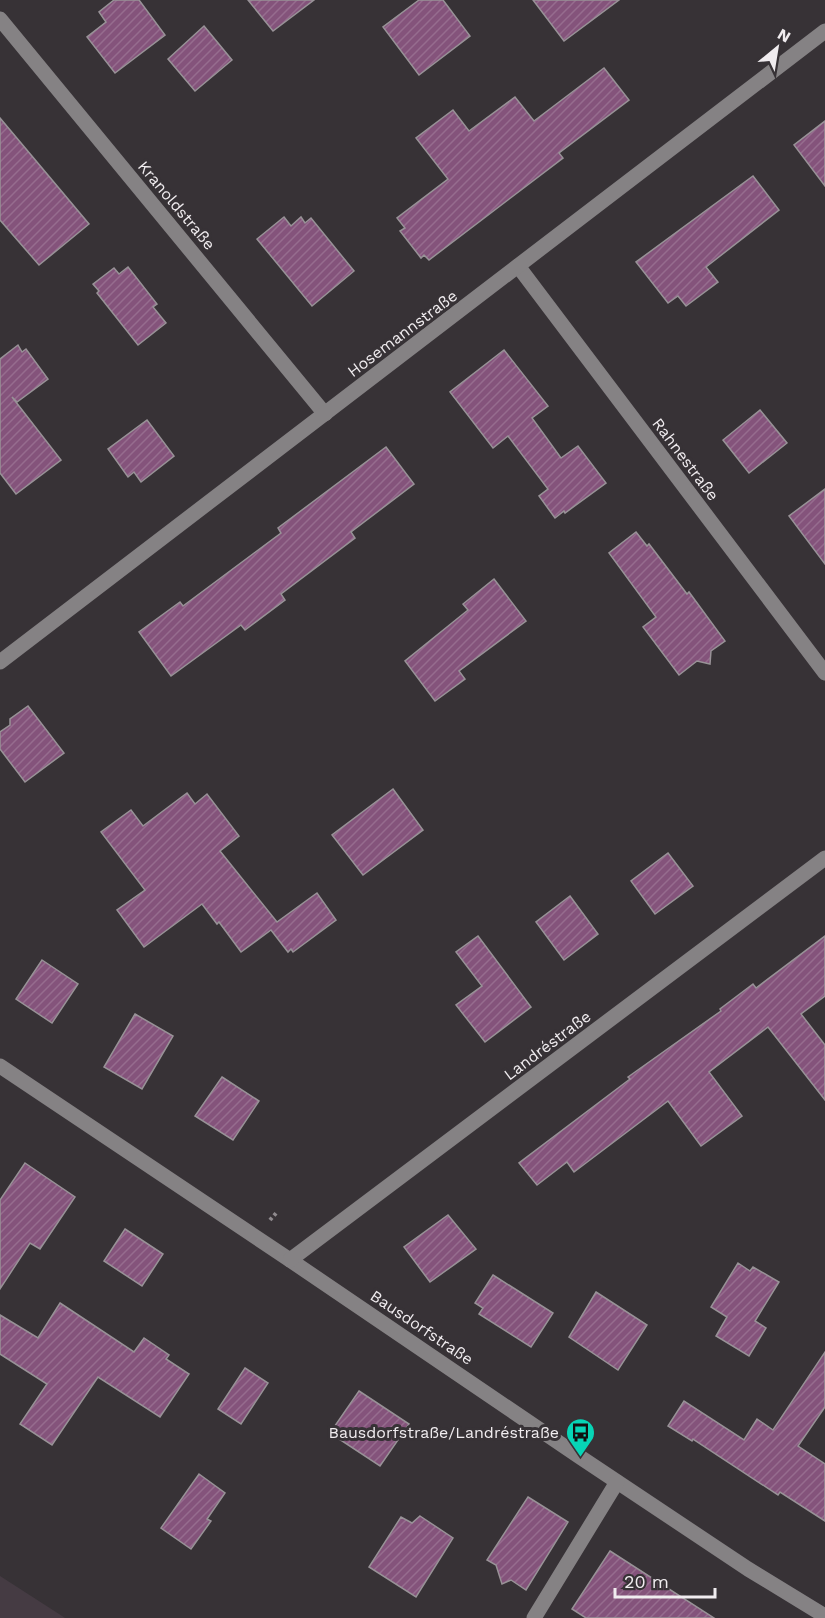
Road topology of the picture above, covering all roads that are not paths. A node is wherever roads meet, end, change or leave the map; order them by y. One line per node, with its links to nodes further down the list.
1 (0, 19): 4 (street, Kranoldstraße)
2 (825, 32): 3 (street, Hosemannstraße)
3 (518, 266): 4 (street, Hosemannstraße); 6 (street, Rahnestraße)
4 (325, 414): 5 (street, Hosemannstraße)
5 (0, 662)
6 (825, 673)
7 (825, 858): 9 (street, Landréstraße)
8 (0, 1066): 9 (street, Bausdorfstraße)
9 (291, 1260): 10 (street, Bausdorfstraße)
10 (617, 1482): 11 (street, Bausdorfstraße); 12 (street)
11 (825, 1616)
12 (534, 1618)

